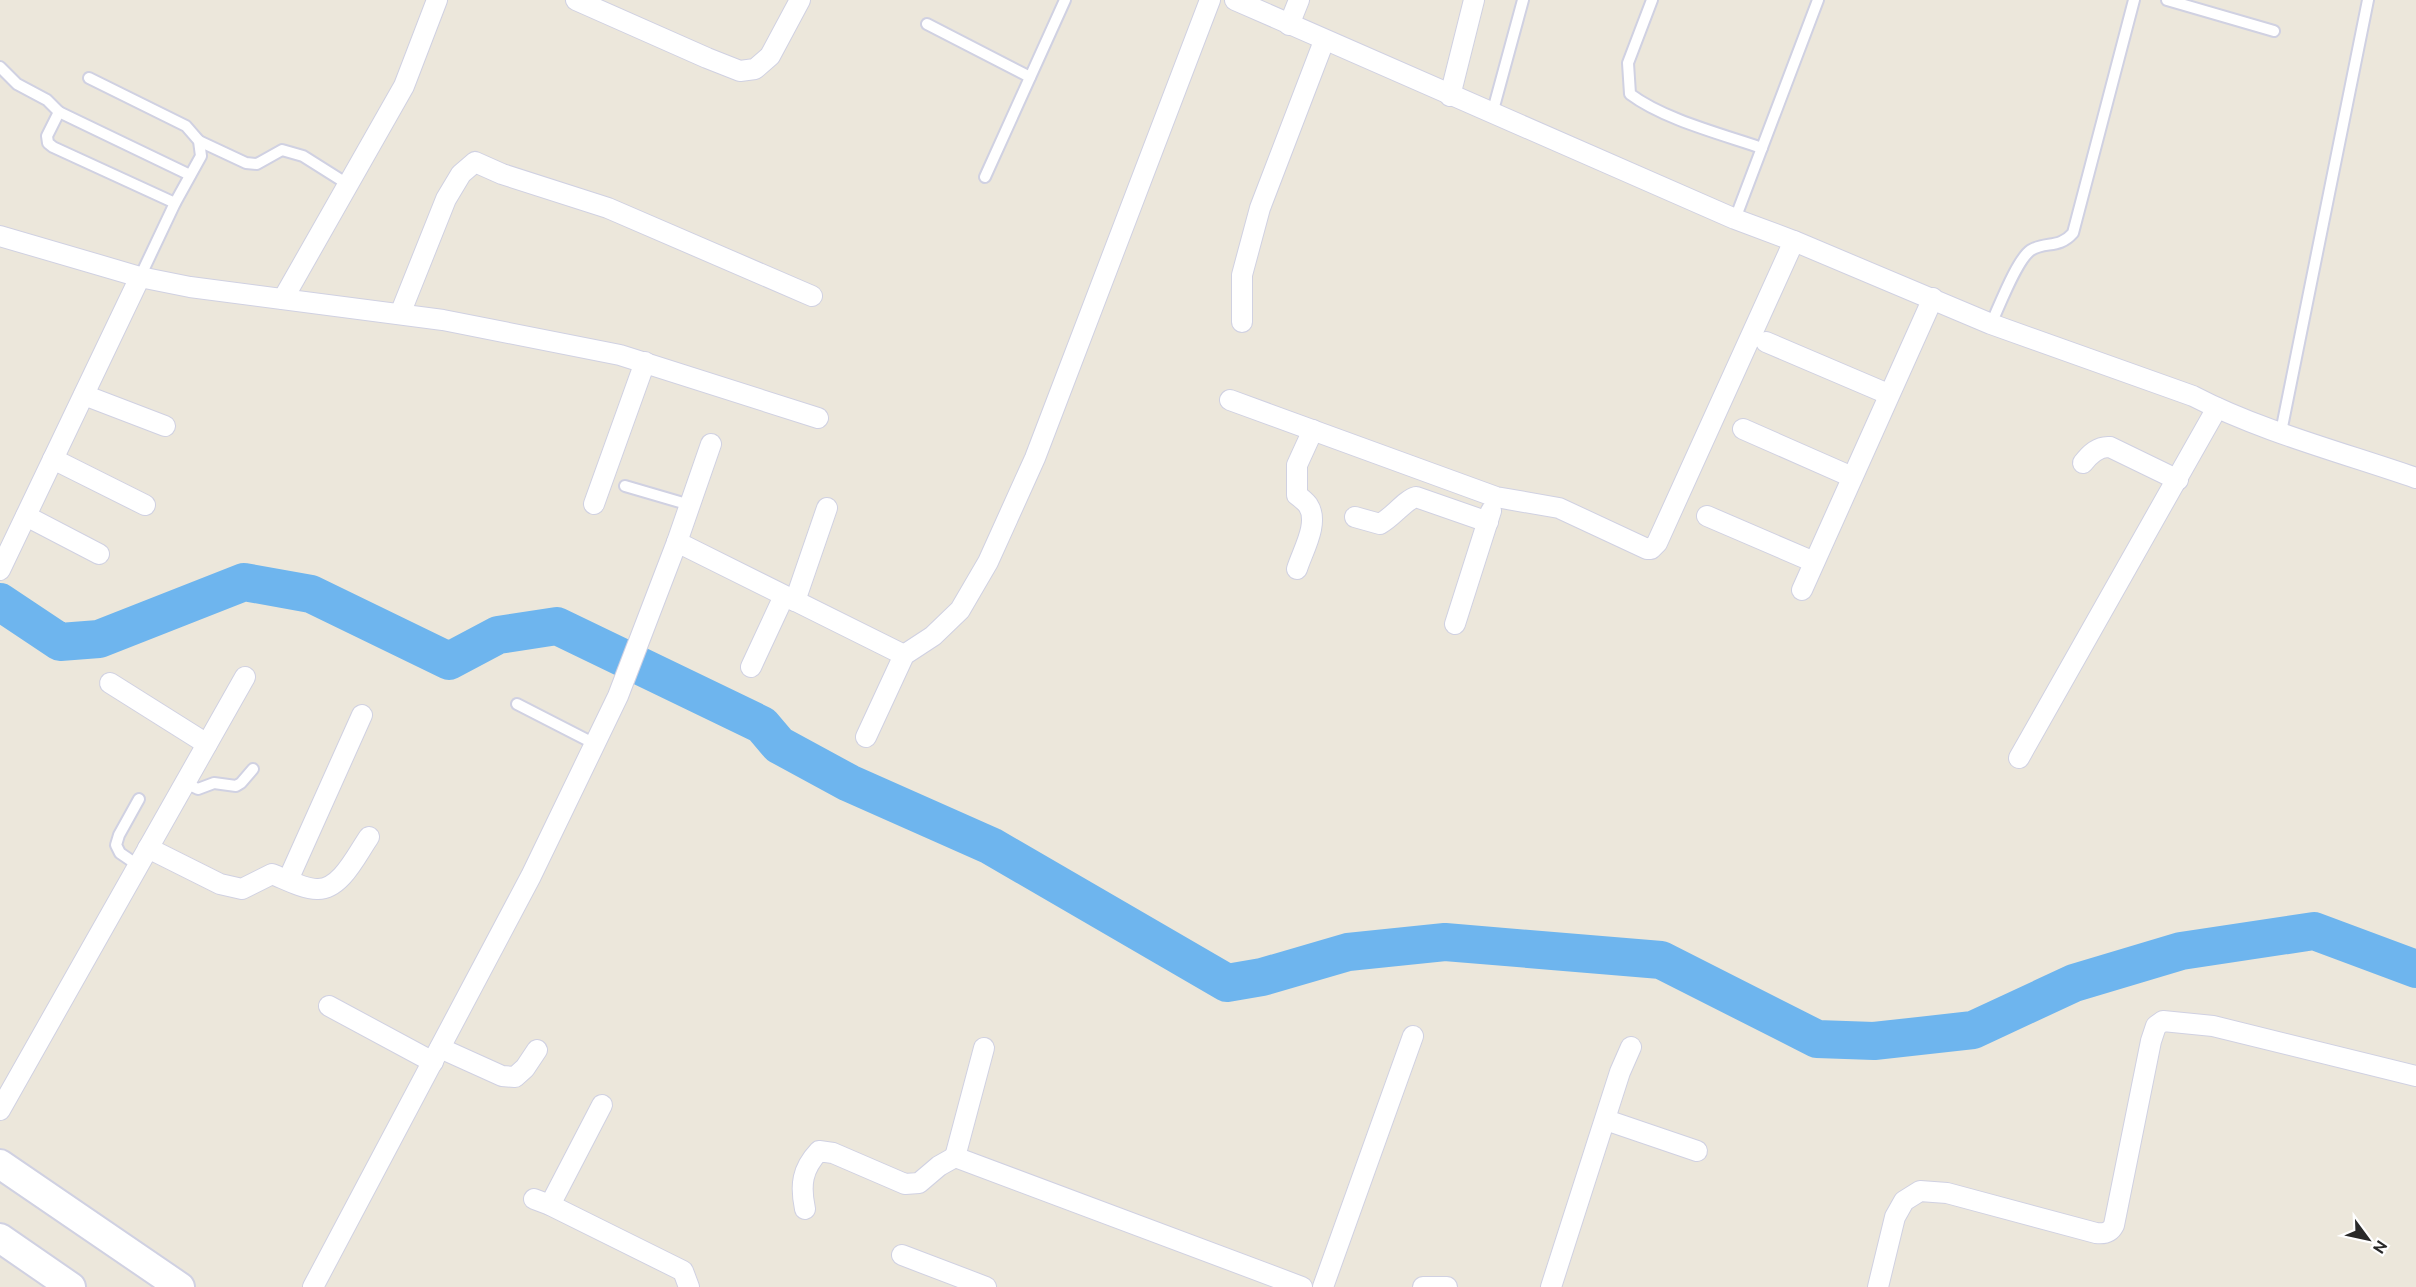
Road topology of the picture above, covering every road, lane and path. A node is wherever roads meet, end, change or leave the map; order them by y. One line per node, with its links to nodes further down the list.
1 (437, 0): 29 (street)
2 (576, 0): 3 (street)
3 (800, 0)
4 (1065, 0): 20 (lane)
5 (1210, 0): 76 (street)
6 (1235, 0): 16 (street)
7 (1299, 0): 16 (street)
8 (1474, 0): 22 (street)
9 (1523, 0): 24 (lane)
10 (1652, 0): 26 (lane)
11 (1818, 0): 26 (lane)
12 (2134, 0): 40 (lane)
13 (2167, 0): 17 (lane)
14 (2368, 0): 51 (lane)
15 (927, 24): 20 (lane)
16 (1289, 25): 18 (street)
17 (2274, 31)
18 (1324, 41): 22 (street); 39 (street)
19 (0, 67): 23 (lane)
20 (1030, 77): 28 (lane)
21 (89, 78): 25 (lane)
22 (1450, 96): 24 (street)
23 (59, 112): 27 (lane); 30 (lane)
24 (1492, 114): 31 (street)
25 (199, 141): 27 (lane); 29 (lane)
26 (1762, 148): 31 (lane)
27 (190, 175): 30 (lane)
28 (986, 177)
29 (349, 185): 37 (street)
30 (175, 203): 34 (lane)
31 (1735, 219): 33 (street)
32 (0, 236): 34 (street)
33 (1794, 241): 36 (street); 59 (street)
34 (140, 277): 37 (street); 44 (street)
35 (812, 296): 38 (street)
36 (1933, 297): 40 (street); 43 (street)
37 (283, 299): 38 (street)
38 (400, 314): 42 (street)
39 (1242, 322)
40 (1991, 324): 46 (street)
41 (1766, 342): 43 (street)
42 (645, 362): 47 (street); 60 (street)
43 (1888, 394): 55 (street)
44 (84, 395): 48 (street); 53 (street)
45 (1230, 400): 50 (street)
46 (2217, 408): 51 (street); 57 (street)
47 (818, 417)
48 (165, 426)
49 (1743, 429): 55 (street)
50 (1313, 430): 59 (street); 72 (street)
51 (2281, 432): 56 (street)
52 (711, 444): 62 (street)
53 (53, 459): 61 (street); 64 (street)
54 (2083, 463): 57 (street)
55 (1852, 477): 70 (street)
56 (2416, 478)
57 (2178, 480): 85 (street)
58 (625, 486): 62 (lane)
59 (1496, 497): 67 (street)
60 (594, 504)
61 (145, 505)
62 (690, 505): 68 (street)
63 (828, 508): 74 (street)
64 (26, 516): 69 (street); 71 (street)
65 (1707, 516): 70 (street)
66 (1355, 517): 67 (street)
67 (1488, 522): 75 (street)
68 (677, 542): 74 (street); 84 (street)
69 (99, 554)
70 (1814, 562): 73 (street)
71 (4, 563)
72 (1297, 569)
73 (1802, 590)
74 (790, 599): 76 (street); 77 (street)
75 (1455, 624)
76 (904, 655): 82 (street)
77 (751, 667)
78 (245, 677): 83 (street)
79 (110, 683): 83 (street)
80 (517, 704): 84 (lane)
81 (362, 715): 92 (street)
82 (866, 737)
83 (207, 744): 87 (street)
84 (595, 744): 98 (street)
85 (2019, 758)
86 (253, 769): 87 (lane)
87 (185, 783): 90 (street)
88 (139, 799): 91 (lane)
89 (369, 837): 92 (street)
90 (148, 848): 91 (street); 92 (street)
91 (139, 866): 101 (street)
92 (288, 880)
93 (329, 1006): 98 (street)
94 (1413, 1036): 115 (street)
95 (1630, 1047): 102 (street)
96 (984, 1048): 104 (street)
97 (537, 1050): 98 (street)
98 (436, 1055): 111 (street)
99 (2416, 1076): 119 (street)
100 (602, 1105): 112 (street)
101 (0, 1110)
102 (1606, 1119): 103 (street); 118 (street)
103 (1697, 1151)
104 (955, 1157): 106 (street); 114 (street)
105 (0, 1164): 110 (street)
106 (805, 1209)
107 (0, 1238): 109 (street)
108 (902, 1255): 113 (street)
109 (71, 1287)
110 (180, 1287)
111 (313, 1287)
112 (689, 1287)
113 (986, 1287)
114 (1302, 1287)
115 (1323, 1287)
116 (1423, 1287): 117 (street)
117 (1447, 1287)
118 (1551, 1287)
119 (1878, 1287)

